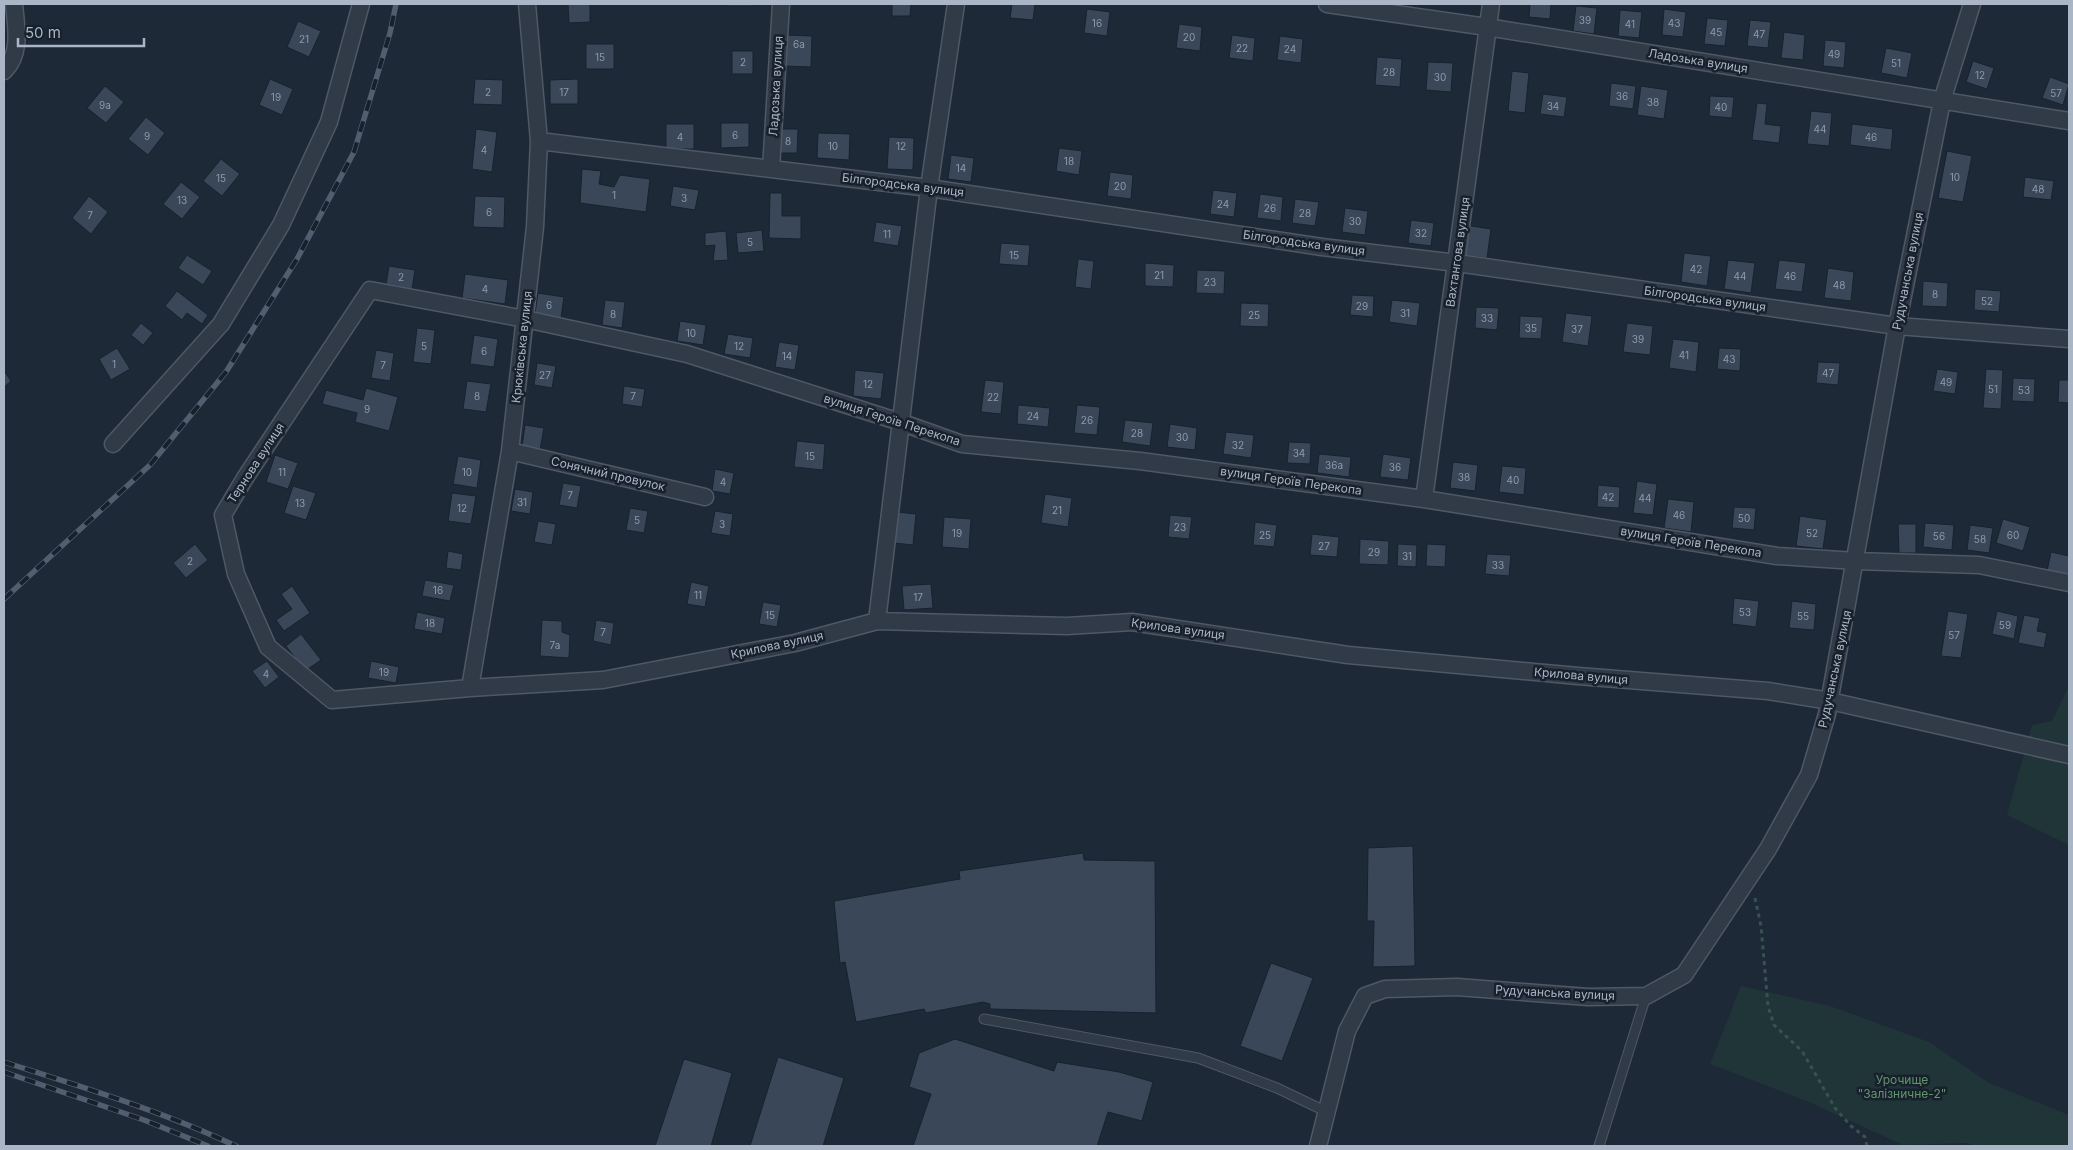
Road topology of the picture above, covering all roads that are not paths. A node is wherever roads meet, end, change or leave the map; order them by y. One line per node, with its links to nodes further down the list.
1 (14, 4): 10 (street)
2 (361, 4): 21 (street)
3 (527, 4): 13 (street, Крюківська вулиця)
4 (780, 4): 14 (street, Ладозька вулиця)
5 (956, 4): 15 (street)
6 (1327, 4): 9 (street, Ладозька вулиця)
7 (1491, 4): 9 (street, Вахтангова вулиця)
8 (1972, 4): 11 (street, Рудучанська вулиця)
9 (1487, 27): 11 (street, Ладозька вулиця); 16 (street, Вахтангова вулиця)
10 (4, 71)
11 (1942, 101): 12 (street, Ладозька вулиця); 18 (street, Рудучанська вулиця)
12 (2069, 121)
13 (539, 140): 14 (street, Білгородська вулиця); 17 (street, Крюківська вулиця)
14 (771, 169): 15 (street, Білгородська вулиця)
15 (929, 188): 16 (street, Білгородська вулиця); 20 (street)
16 (1457, 263): 18 (street, Білгородська вулиця); 24 (street, Вахтангова вулиця)
17 (525, 319): 20 (street, вулиця Героїв Перекопа); 22 (street, Крюківська вулиця); 28 (street, Тернова вулиця)
18 (1897, 326): 19 (street, Білгородська вулиця); 25 (street, Рудучанська вулиця)
19 (2069, 339)
20 (900, 422): 24 (street, вулиця Героїв Перекопа); 27 (street)
21 (113, 444)
22 (510, 450): 23 (street, Сонячний провулок); 28 (street, Крюківська вулиця)
23 (705, 497)
24 (1424, 499): 25 (street, вулиця Героїв Перекопа)
25 (1856, 561): 26 (street, вулиця Героїв Перекопа); 29 (street, Рудучанська вулиця)
26 (2069, 583)
27 (877, 621): 28 (street, Крилова вулиця); 29 (street, Крилова вулиця)
28 (470, 688)
29 (1830, 701): 30 (street, Крилова вулиця); 31 (street, Рудучанська вулиця)
30 (2069, 755)
31 (1646, 996): 33 (street, Рудучанська вулиця); 35 (lane)
32 (984, 1019): 33 (lane)
33 (1327, 1112): 34 (street, Рудучанська вулиця)
34 (1318, 1146)
35 (1599, 1146)

